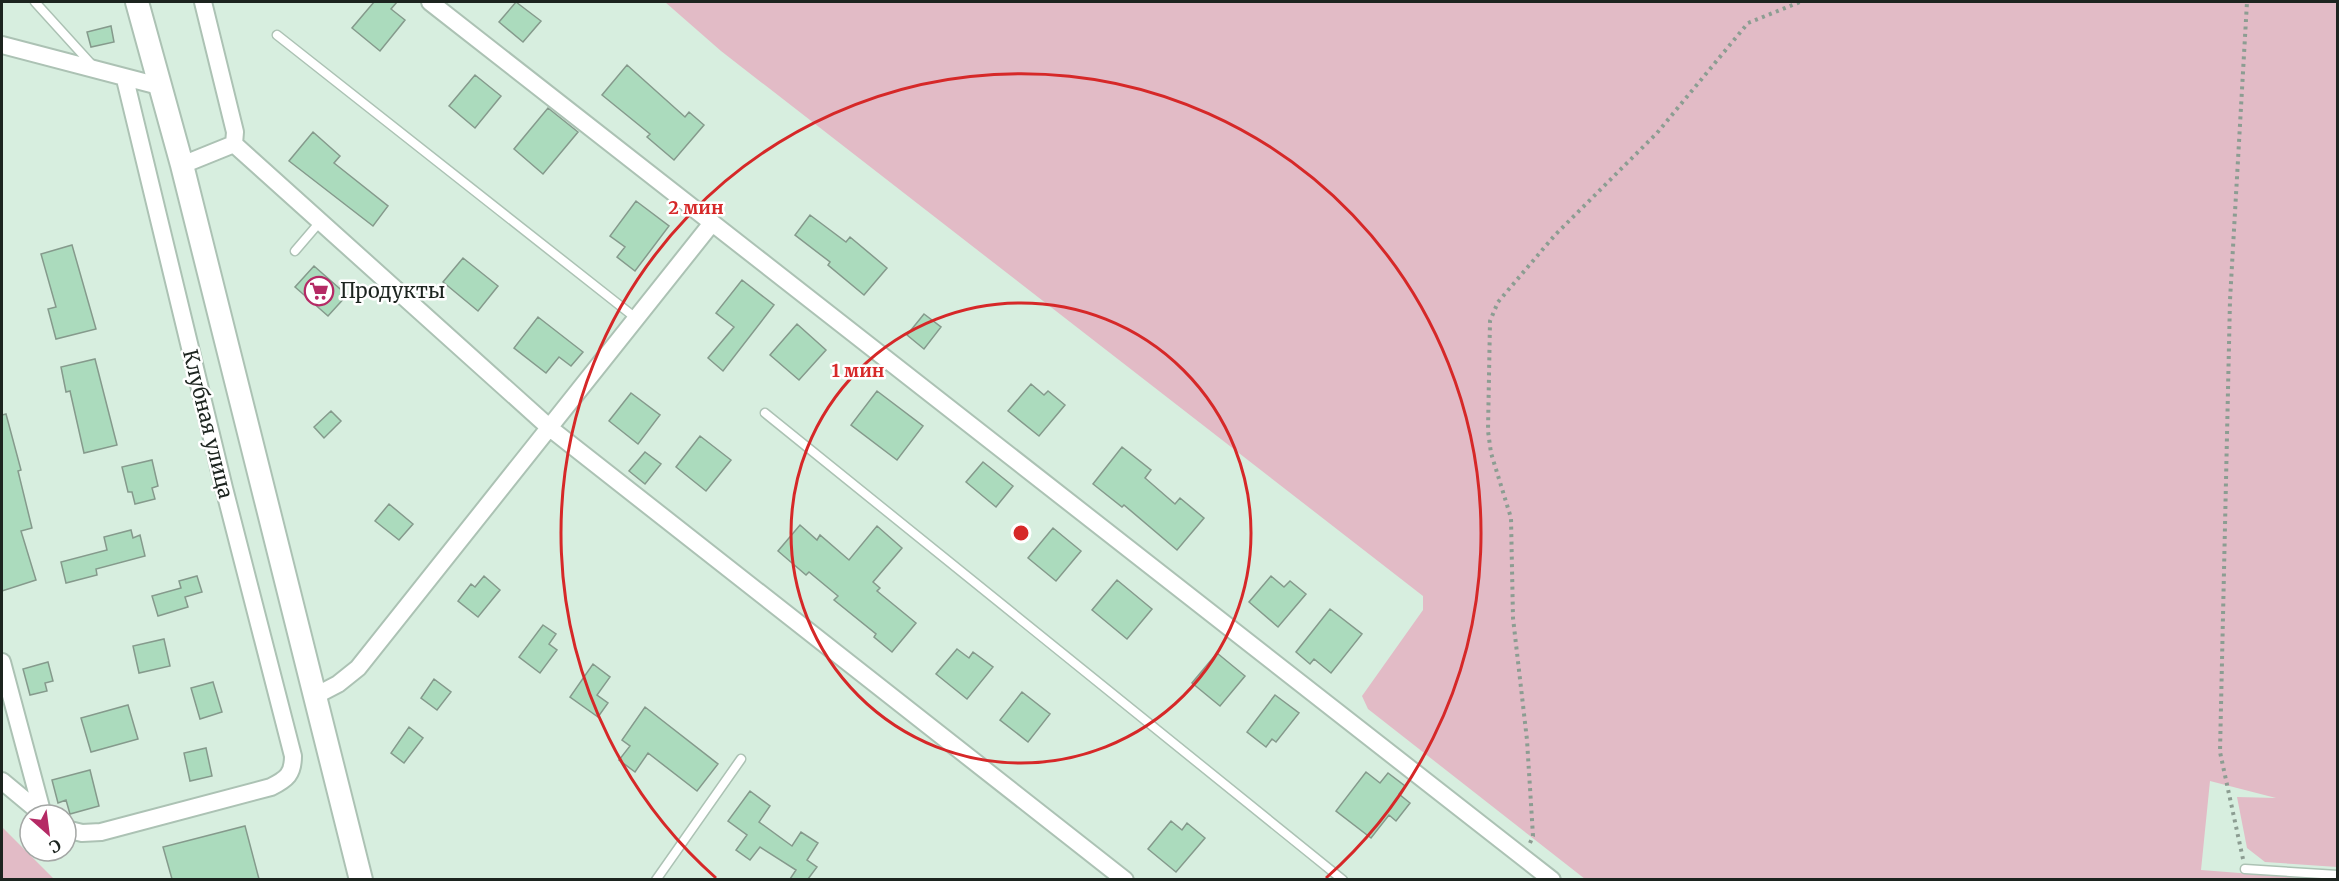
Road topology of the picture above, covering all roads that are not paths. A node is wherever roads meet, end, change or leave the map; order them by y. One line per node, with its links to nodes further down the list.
1 (35, 2): 7 (lane)
2 (137, 2): 9 (main road)
3 (202, 2): 10 (street)
4 (430, 2): 13 (street)
5 (277, 35): 15 (lane)
6 (2, 45): 7 (street)
7 (96, 69): 8 (street)
8 (124, 79): 9 (street); 24 (street, Клубная улица)
9 (159, 86): 11 (main road)
10 (234, 144): 11 (street); 12 (street)
11 (182, 165): 19 (main road)
12 (319, 222): 14 (lane); 17 (street)
13 (712, 223): 15 (street); 31 (street)
14 (295, 251)
15 (637, 319): 17 (street)
16 (765, 413): 30 (lane)
17 (551, 429): 19 (street); 29 (street)
18 (2, 662): 23 (street)
19 (315, 696): 27 (main road)
20 (741, 759): 28 (lane)
21 (2, 782): 22 (street)
22 (28, 803)
23 (40, 803)
24 (78, 832)
25 (2245, 869): 26 (lane)
26 (2337, 875)
27 (361, 879)
28 (656, 879)
29 (1125, 879)
30 (1343, 879)
31 (1552, 879)

